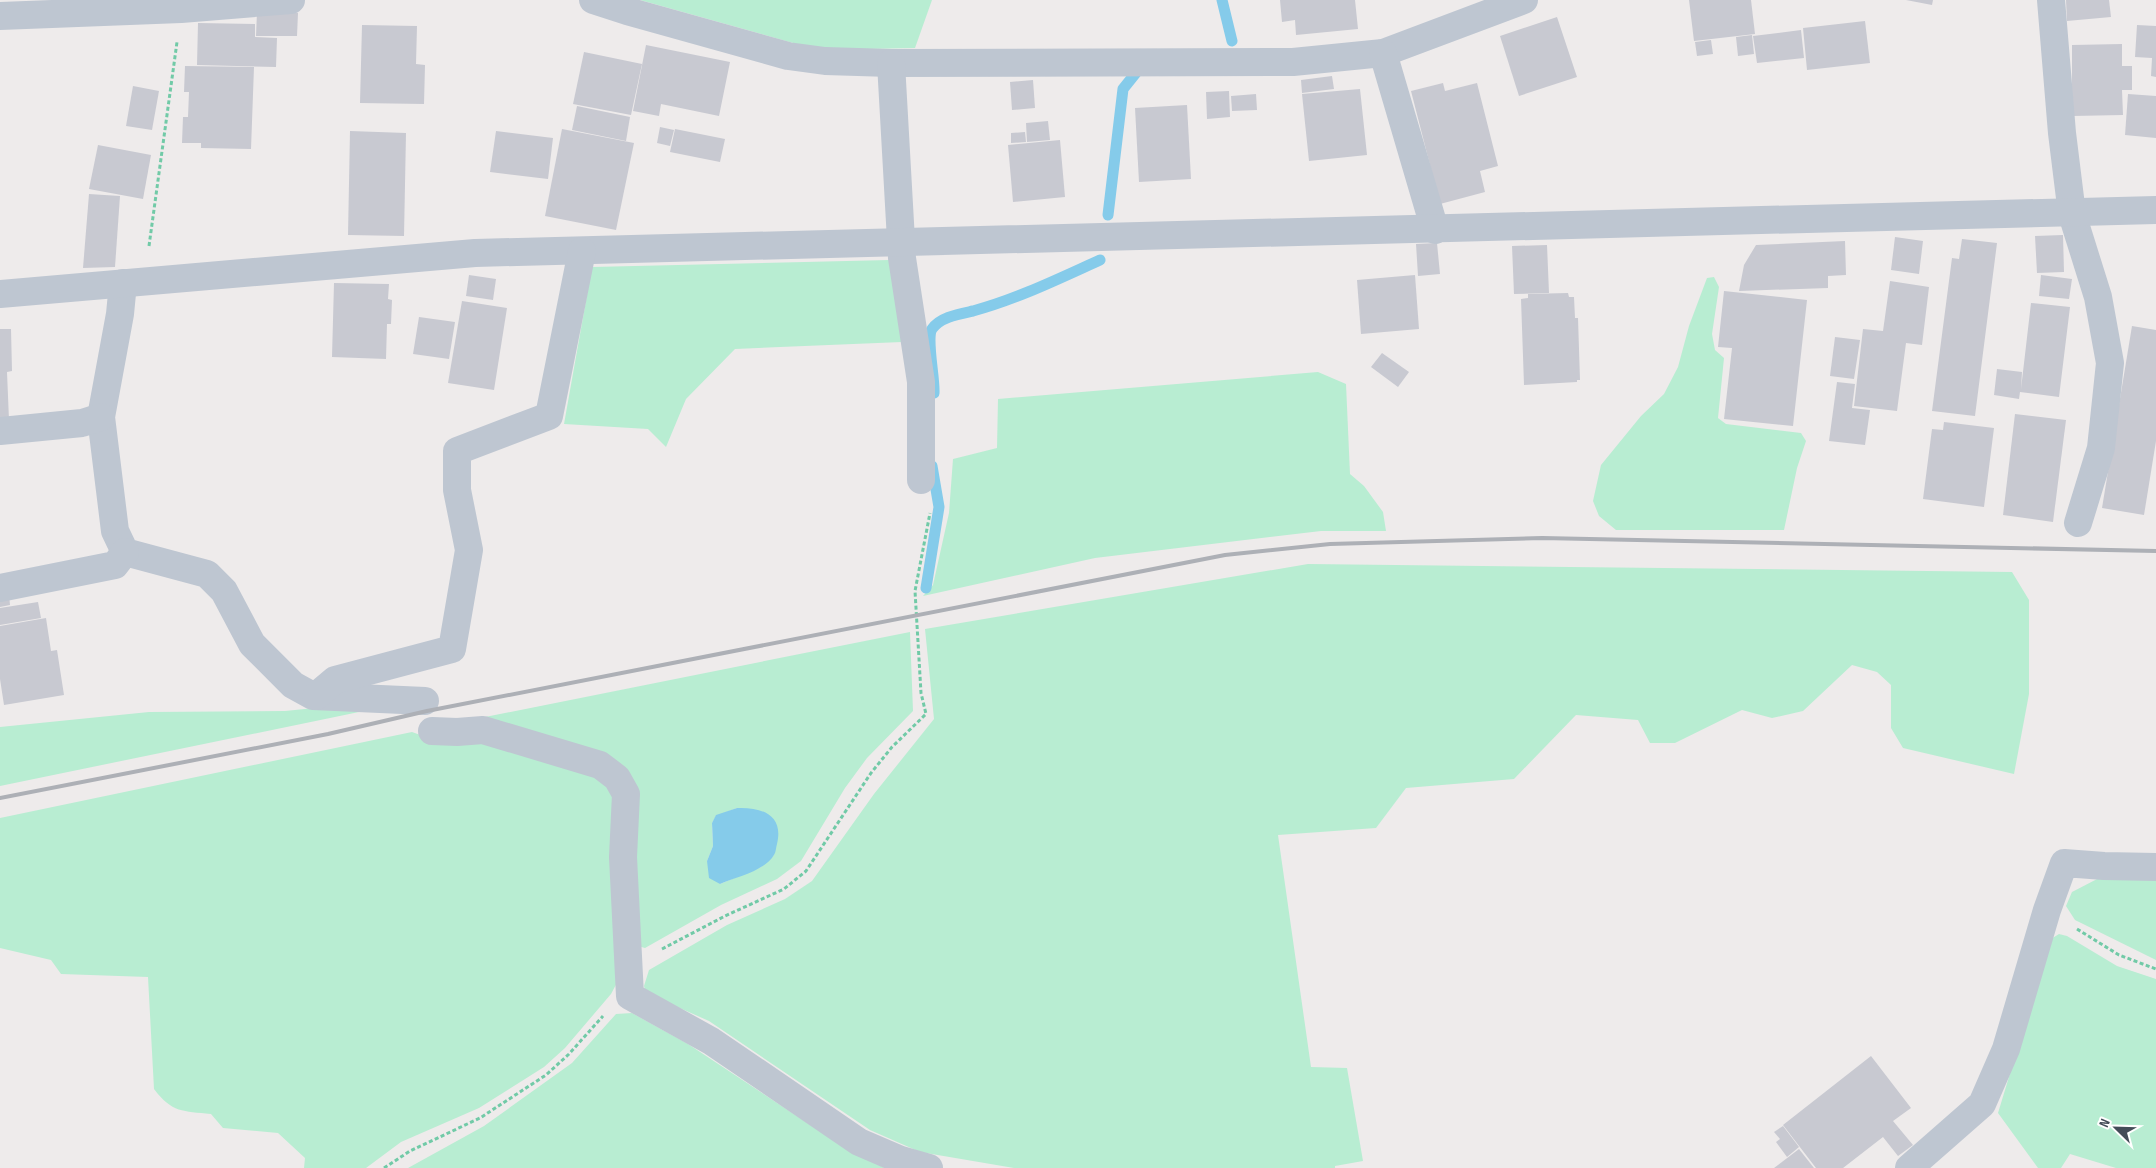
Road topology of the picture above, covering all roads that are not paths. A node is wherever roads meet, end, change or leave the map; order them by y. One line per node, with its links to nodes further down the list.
1 (291, 0): 5 (street)
2 (593, 0): 7 (street)
3 (1524, 0): 6 (street)
4 (2051, 0): 9 (street)
5 (0, 16)
6 (1383, 53): 7 (street); 10 (street)
7 (891, 63): 11 (street)
8 (2156, 210): 9 (street)
9 (2072, 214): 10 (street); 18 (street)
10 (1435, 230): 11 (street)
11 (902, 244): 12 (street); 17 (street)
12 (582, 251): 13 (street); 21 (street)
13 (133, 282): 14 (street); 15 (street)
14 (0, 294)
15 (101, 416): 16 (street); 19 (street)
16 (0, 431)
17 (920, 480)
18 (2078, 523)
19 (125, 552): 20 (street); 21 (street)
20 (0, 588)
21 (316, 696): 22 (street)
22 (425, 701)
23 (432, 731): 25 (street)
24 (2156, 867): 26 (street)
25 (929, 1168)
26 (1909, 1168)

